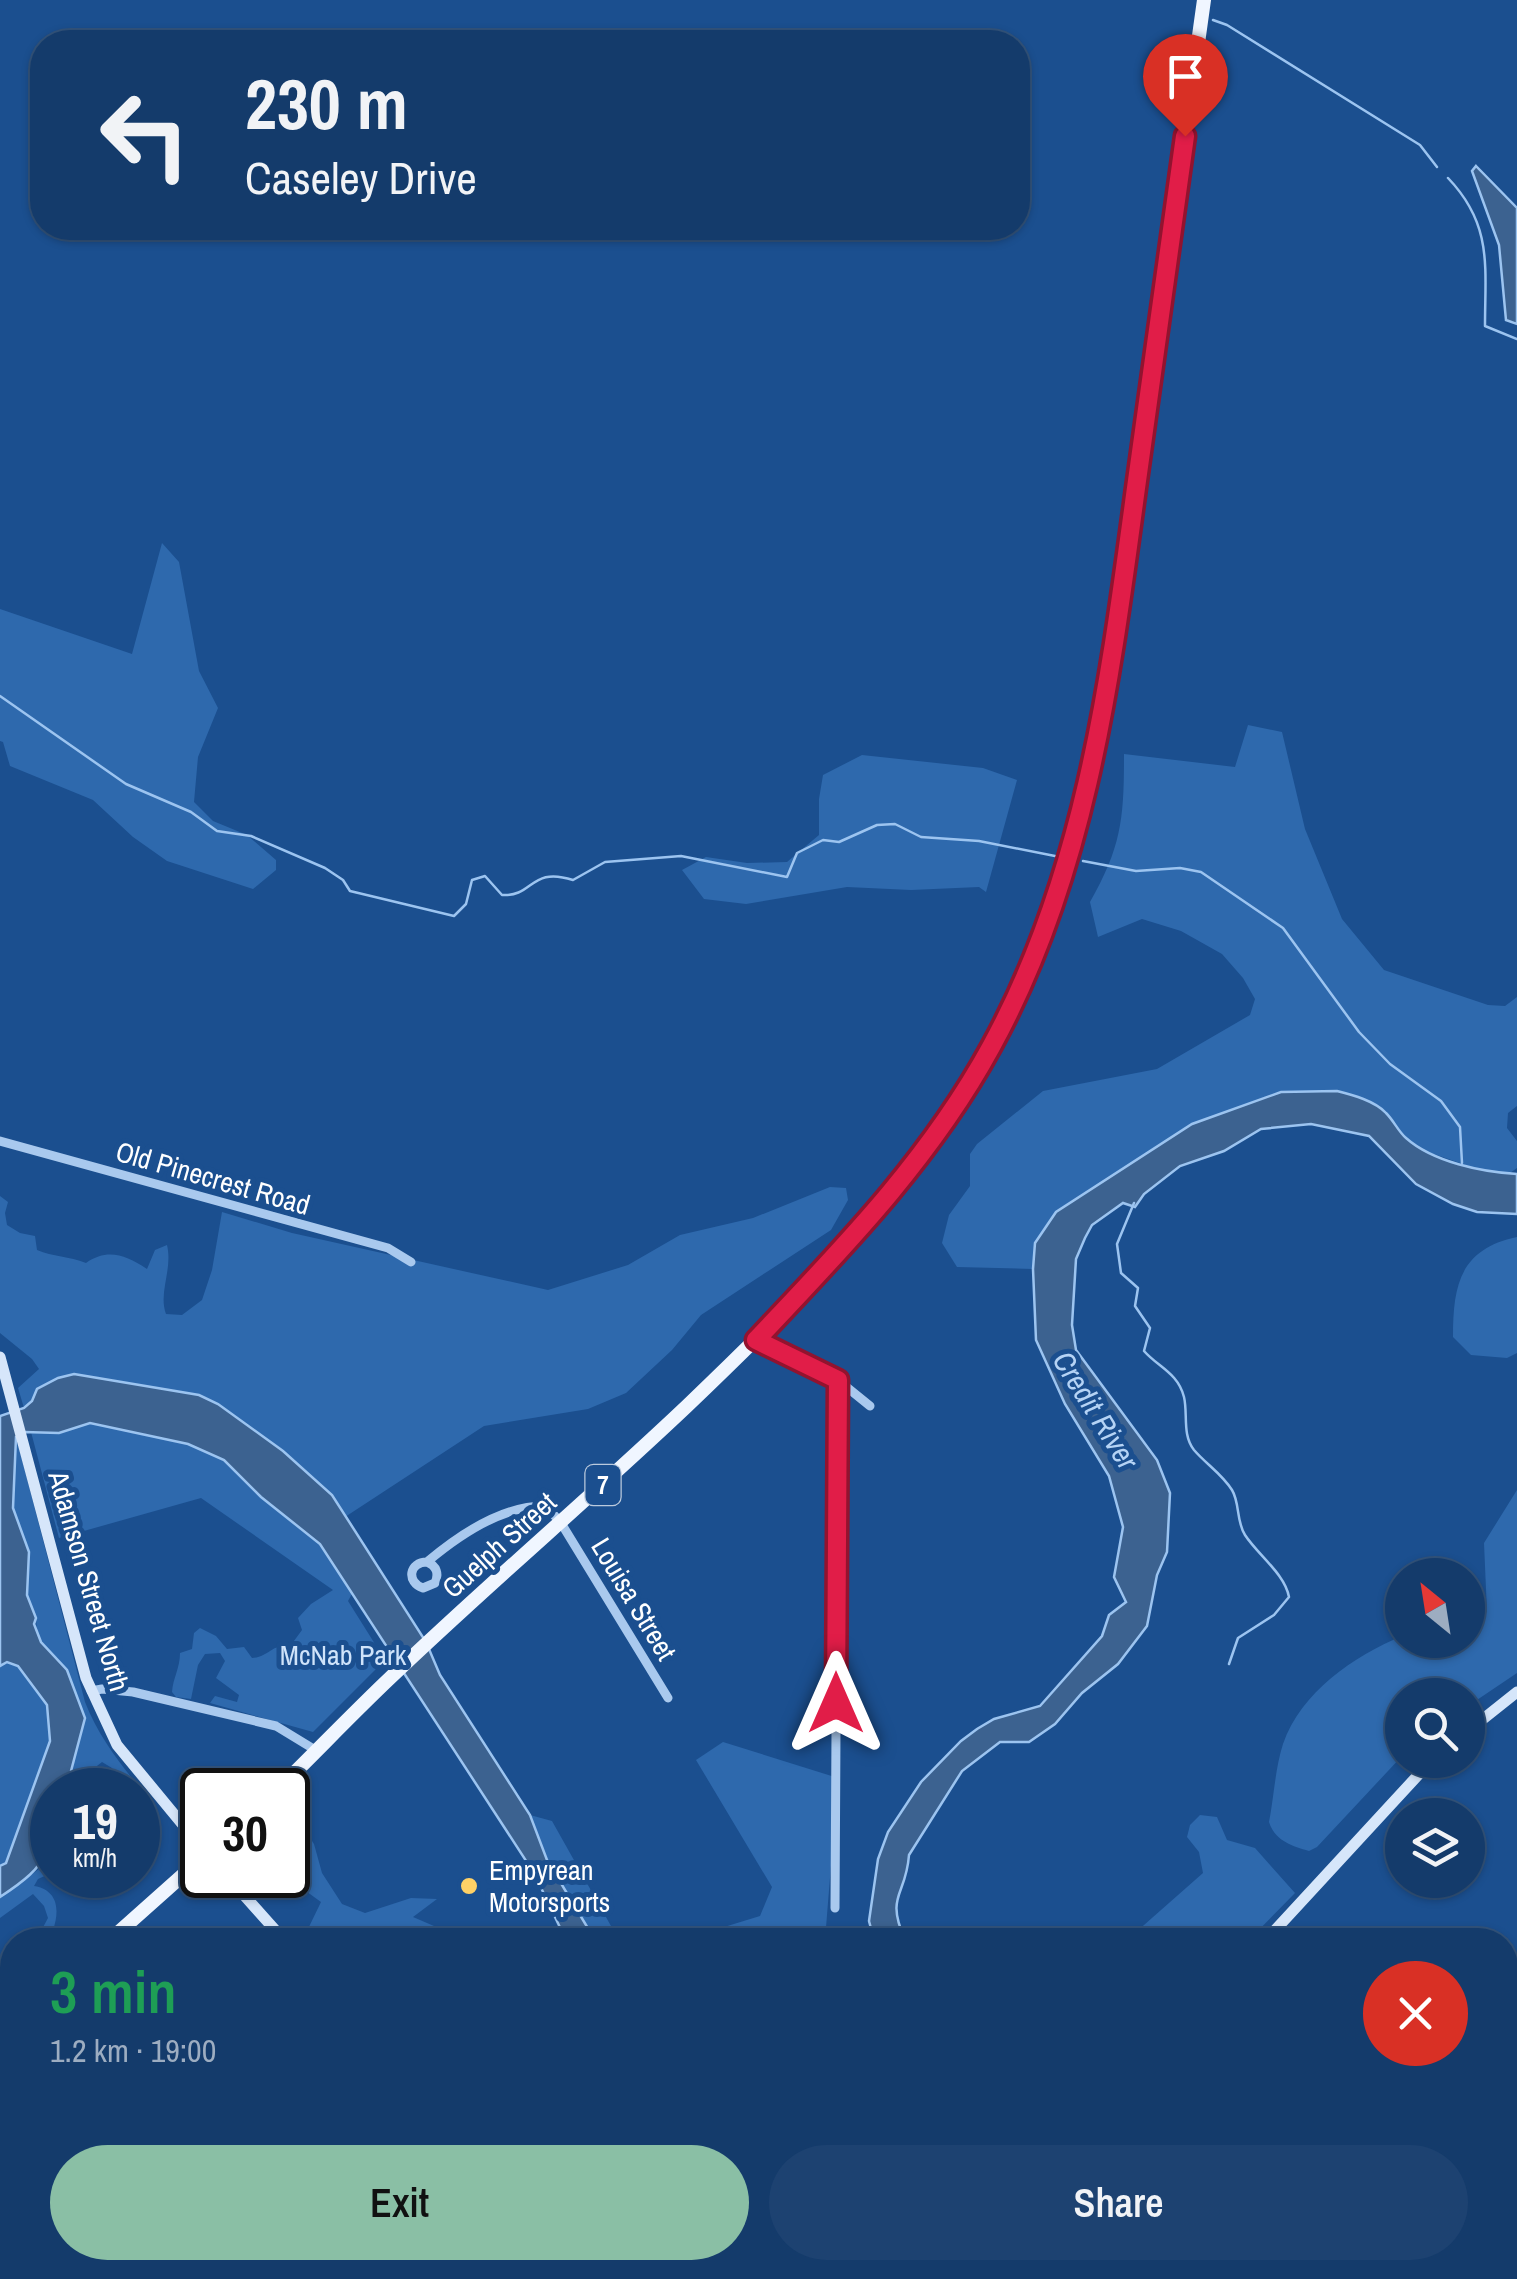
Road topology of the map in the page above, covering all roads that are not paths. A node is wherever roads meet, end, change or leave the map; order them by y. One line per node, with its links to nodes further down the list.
1 (1204, 0): 4 (main road, 7)
2 (0, 1141): 3 (street, Old Pinecrest Road)
3 (411, 1262)
4 (756, 1340): 6 (street); 8 (main road, Guelph Street / 7)
5 (0, 1358): 10 (main road, Adamson Street North)
6 (838, 1380): 7 (street); 20 (street)
7 (870, 1406)
8 (562, 1523): 9 (street); 12 (street, Louisa Street); 14 (main road, Guelph Street / 7)
9 (427, 1562)
10 (91, 1692): 14 (street); 17 (main road, Adamson Street North)
11 (1517, 1692): 13 (main road)
12 (668, 1698)
13 (1485, 1717)
14 (317, 1751): 15 (main road, Guelph Street / 7)
15 (300, 1768)
16 (1416, 1778): 23 (main road)
17 (180, 1822)
18 (180, 1878): 21 (main road)
19 (247, 1898): 22 (main road)
20 (835, 1908)
21 (123, 1928)
22 (273, 1928)
23 (1278, 1928)

